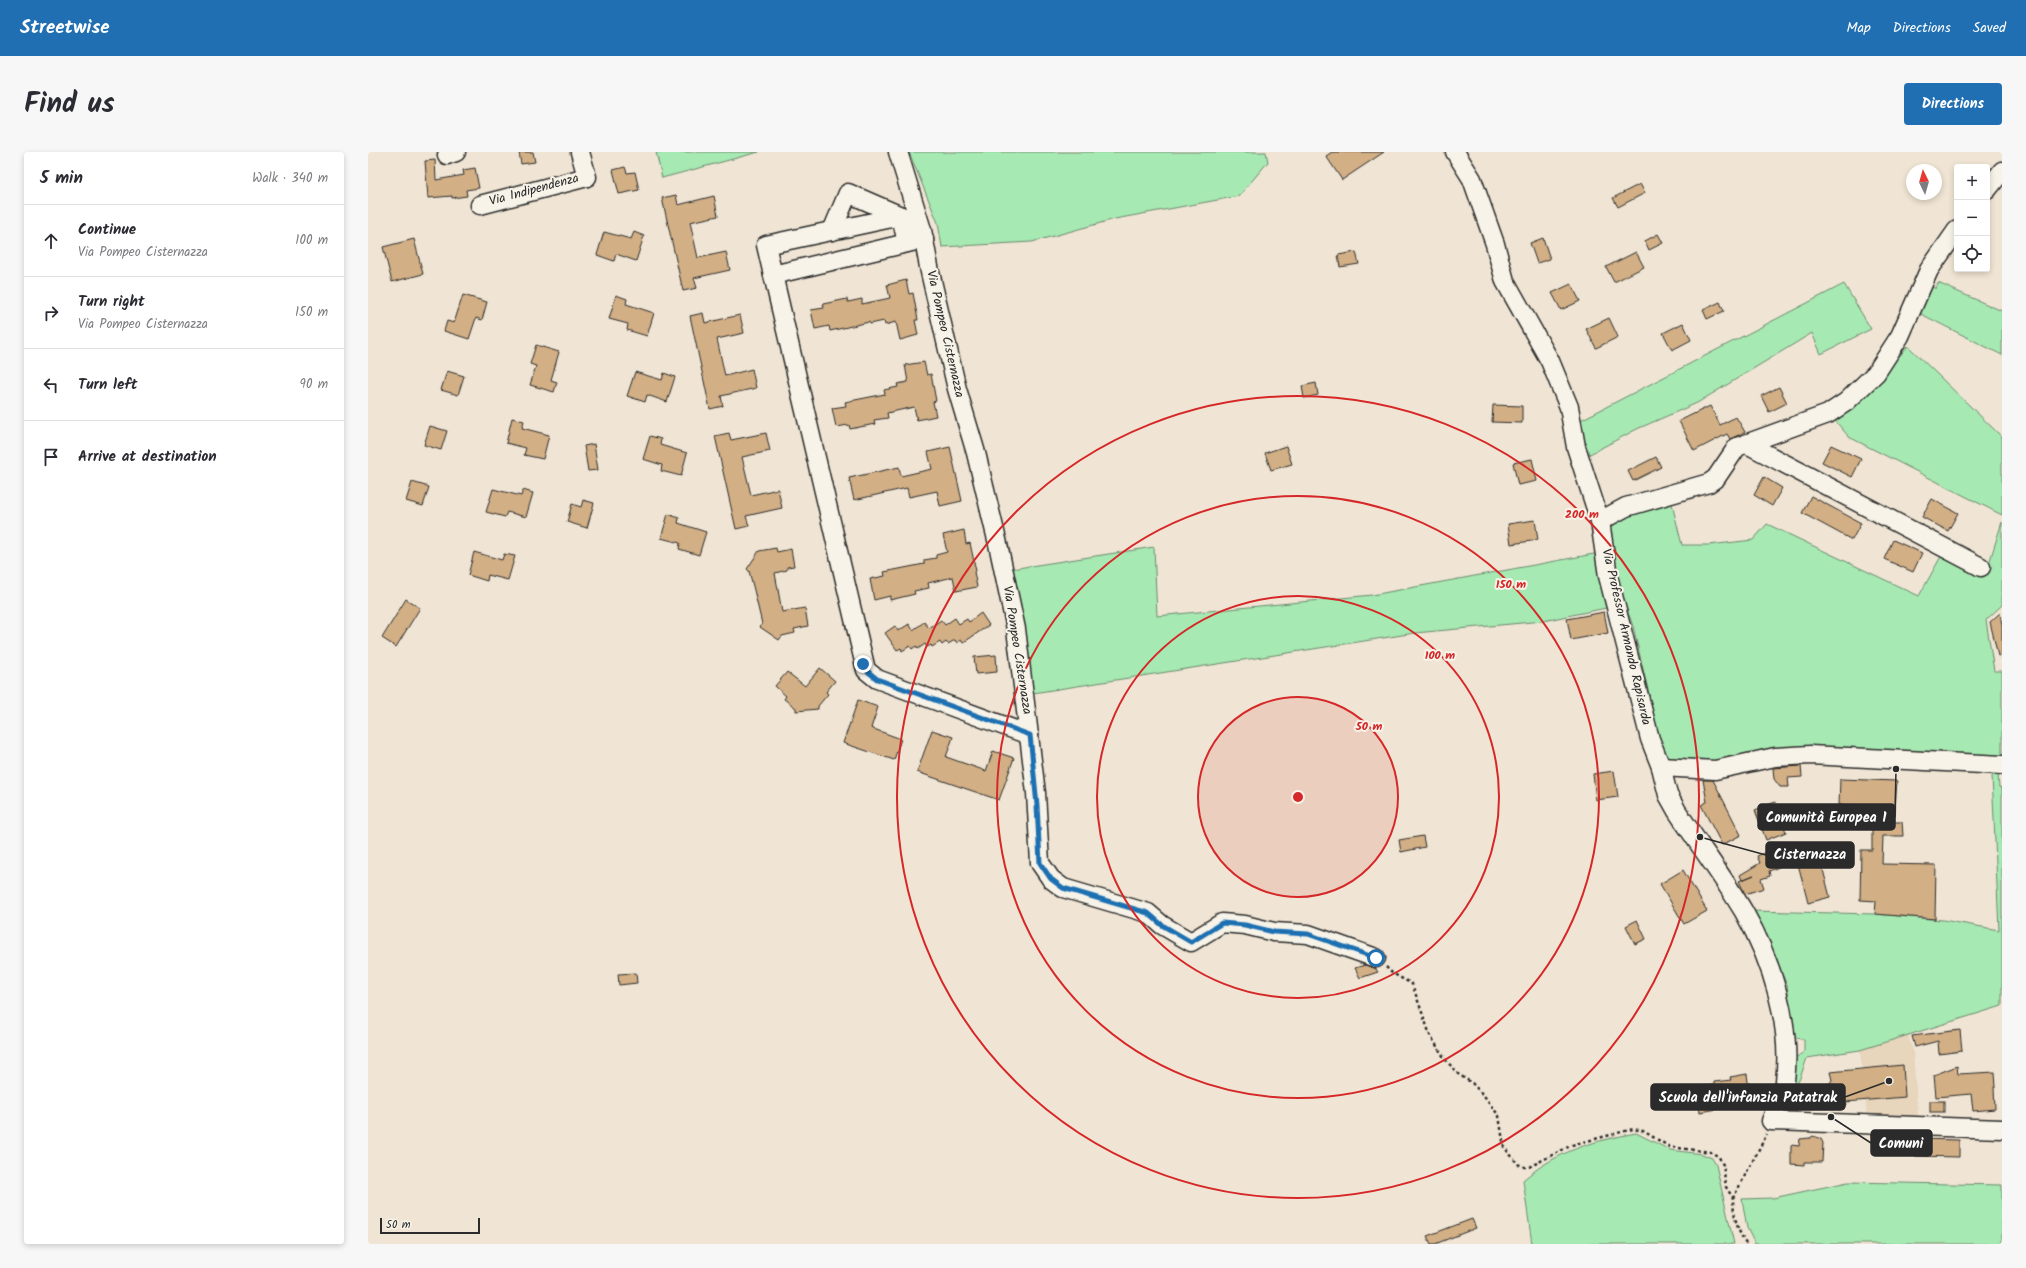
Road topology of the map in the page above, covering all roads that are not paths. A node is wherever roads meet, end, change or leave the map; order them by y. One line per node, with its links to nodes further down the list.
1 (580, 152): 6 (street, Via Indipendenza)
2 (898, 152): 10 (street, Via Pompeo Cisternazza)
3 (1455, 152): 13 (street, Via Professor Armando Rapisarda)
4 (2002, 171): 5 (street)
5 (1990, 186)
6 (480, 205)
7 (901, 216): 8 (street); 8 (street); 10 (street)
8 (832, 231): 11 (street)
9 (1954, 234): 12 (street)
10 (916, 241): 11 (street); 15 (street, Via Pompeo Cisternazza)
11 (773, 275): 15 (street)
12 (1747, 444): 13 (street); 14 (street)
13 (1600, 521): 17 (street, Via Professor Armando Rapisarda)
14 (1981, 567)
15 (1030, 735): 18 (street, Via Pompeo Cisternazza)
16 (2002, 765): 17 (street)
17 (1661, 767): 19 (street, Via Professor Armando Rapisarda)
18 (1376, 958)
19 (2002, 1129)

